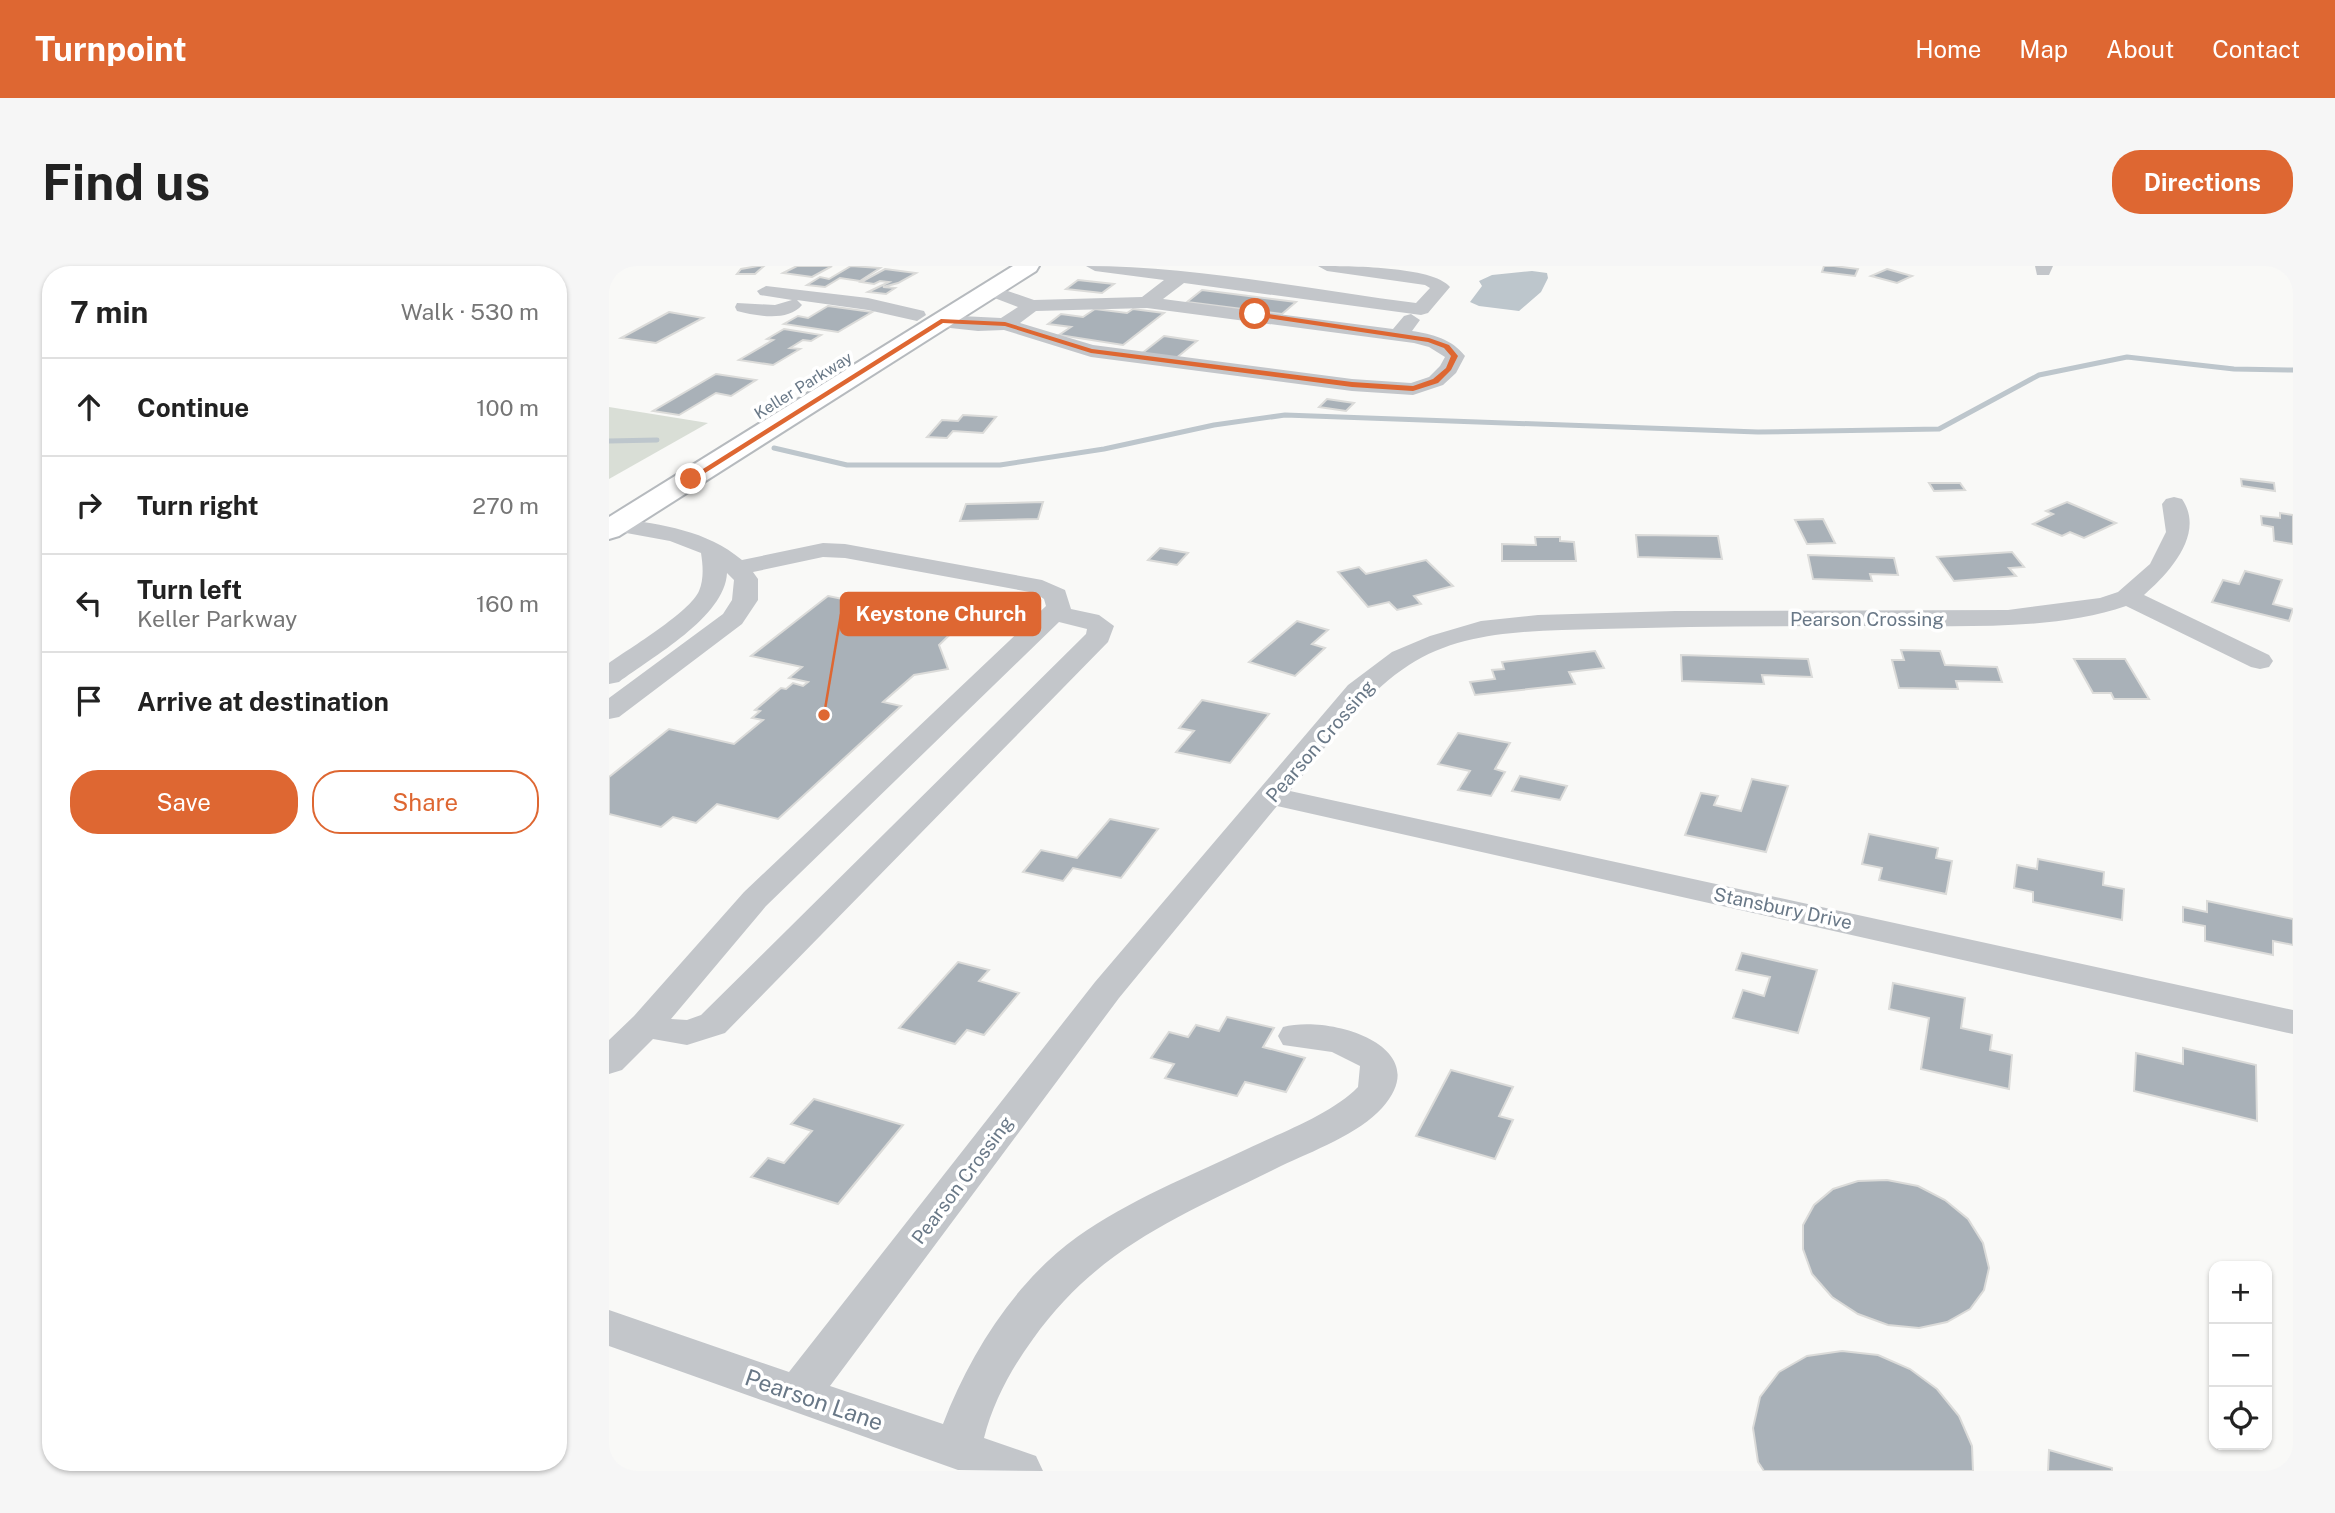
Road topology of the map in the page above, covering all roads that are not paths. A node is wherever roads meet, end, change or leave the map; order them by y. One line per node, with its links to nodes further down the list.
1 (997, 266): 14 (main road, Keller Parkway)
2 (1028, 266): 8 (main road, Keller Parkway)
3 (1095, 266): 5 (street)
4 (1327, 266): 13 (street)
5 (1115, 267): 6 (street)
6 (1182, 276): 10 (street); 13 (street)
7 (766, 290): 9 (street)
8 (990, 290): 11 (street); 14 (main road, Keller Parkway)
9 (809, 296): 12 (street); 14 (street)
10 (1147, 302): 11 (street); 16 (street)
11 (1032, 306): 15 (street)
12 (744, 307)
13 (1421, 309): 16 (street)
14 (929, 318): 15 (street); 18 (main road, Keller Parkway)
15 (1005, 324): 16 (street)
16 (1398, 335)
17 (2174, 504): 21 (street, Pearson Crossing)
18 (611, 524): 19 (street)
19 (713, 550): 20 (street); 24 (street)
20 (737, 568): 22 (street); 25 (street)
21 (2127, 597): 23 (street); 26 (street, Pearson Crossing)
22 (1053, 613): 28 (street); 28 (street)
23 (2260, 661)
24 (609, 676)
25 (609, 711)
26 (1271, 796): 27 (street, Stansbury Drive); 32 (street, Pearson Crossing)
27 (2293, 1023)
28 (646, 1024): 30 (street)
29 (1296, 1035): 33 (street)
30 (609, 1060)
31 (609, 1328): 32 (street, Pearson Lane)
32 (798, 1394): 33 (street, Pearson Lane)
33 (958, 1450): 34 (street, Pearson Lane)
34 (1020, 1471)

